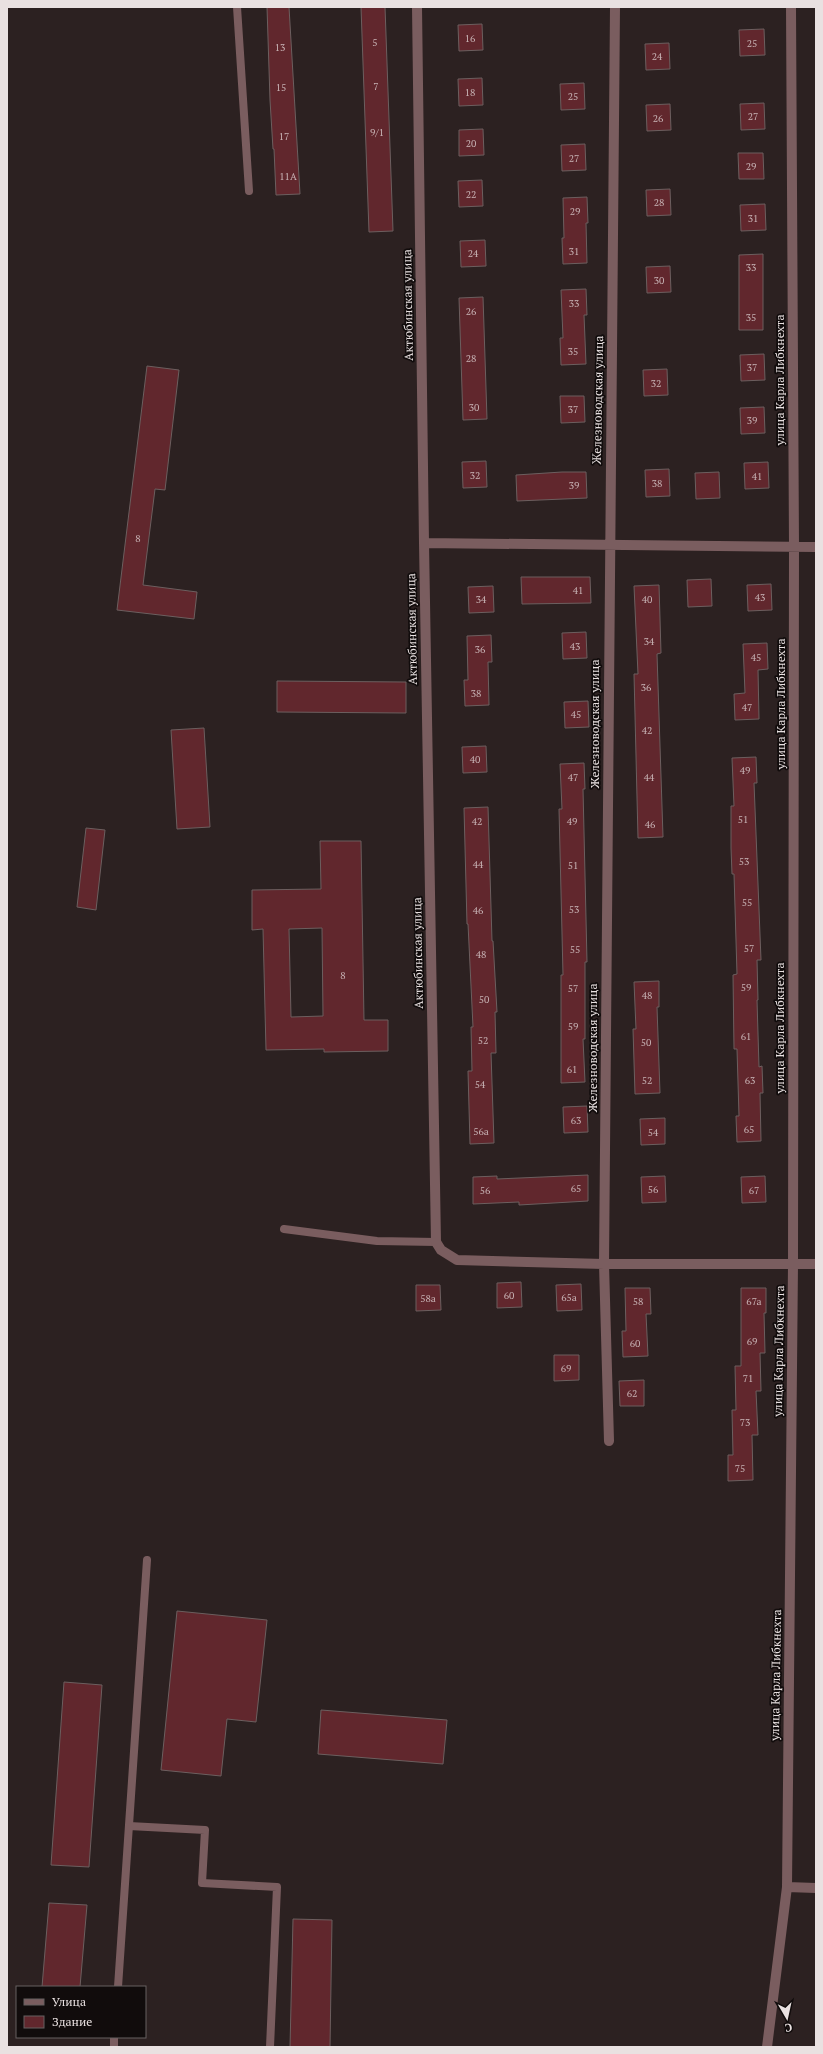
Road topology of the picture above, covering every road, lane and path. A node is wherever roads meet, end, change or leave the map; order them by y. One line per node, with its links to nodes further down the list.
1 (237, 7): 5 (lane)
2 (417, 7): 6 (street, Актюбинская улица)
3 (615, 7): 7 (street, Железноводская улица)
4 (791, 7): 8 (street, улица Карла Либкнехта)
5 (249, 191)
6 (424, 542): 7 (street); 11 (street, Актюбинская улица)
7 (609, 544): 8 (street); 12 (street, Железноводская улица)
8 (794, 547): 9 (street); 13 (street, улица Карла Либкнехта)
9 (816, 547)
10 (284, 1229): 11 (lane)
11 (438, 1246): 12 (street)
12 (604, 1264): 13 (street); 15 (street, Железноводская улица)
13 (793, 1264): 14 (street); 18 (street, улица Карла Либкнехта)
14 (816, 1264)
15 (609, 1441)
16 (147, 1560): 17 (lane)
17 (129, 1826): 20 (lane); 21 (lane)
18 (786, 1887): 19 (street); 22 (street, улица Карла Либкнехта)
19 (816, 1888)
20 (118, 1986)
21 (270, 2047)
22 (767, 2047)

